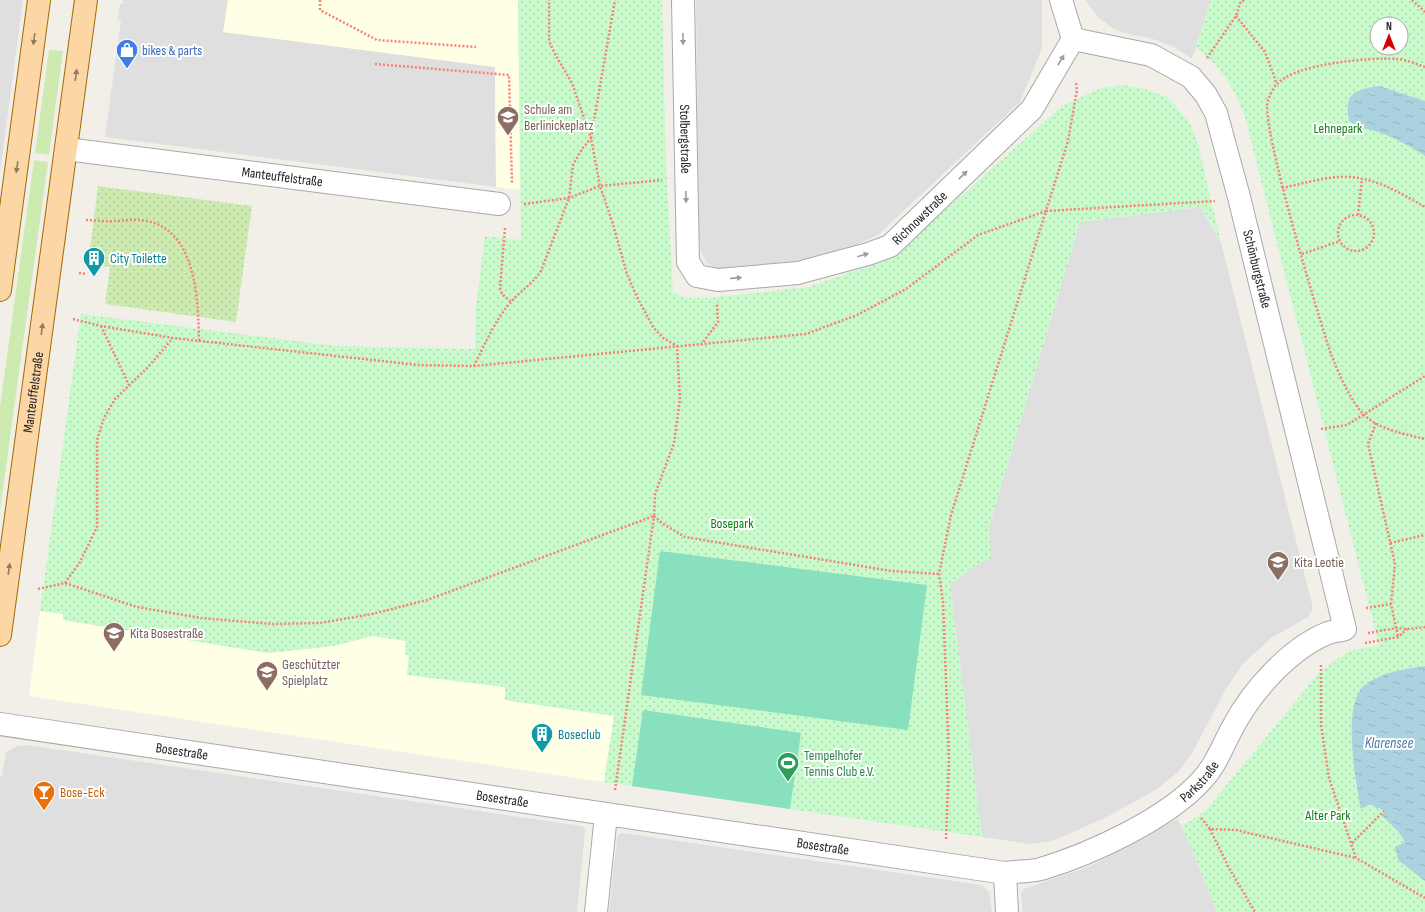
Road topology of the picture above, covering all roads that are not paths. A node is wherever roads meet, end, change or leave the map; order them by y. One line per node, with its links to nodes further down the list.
1 (39, 0): 9 (main road, one-way to 9)
2 (86, 0): 6 (main road, Manteuffelstraße, one-way to 2)
3 (683, 0): 8 (street, Stolbergstraße, one-way to 8)
4 (1061, 0): 5 (street)
5 (1074, 39): 8 (street, Richnowstraße, one-way to 5); 10 (street, Schönburgstraße)
6 (66, 149): 7 (street, Manteuffelstraße); 11 (main road, Manteuffelstraße, one-way to 6)
7 (505, 196)
8 (697, 276)
9 (0, 290)
10 (1346, 629): 14 (street, Parkstraße)
11 (0, 634)
12 (0, 724): 13 (street, Bosestraße)
13 (606, 815): 14 (street, Bosestraße); 15 (street)
14 (1005, 873): 16 (street)
15 (596, 912)
16 (1007, 912)

